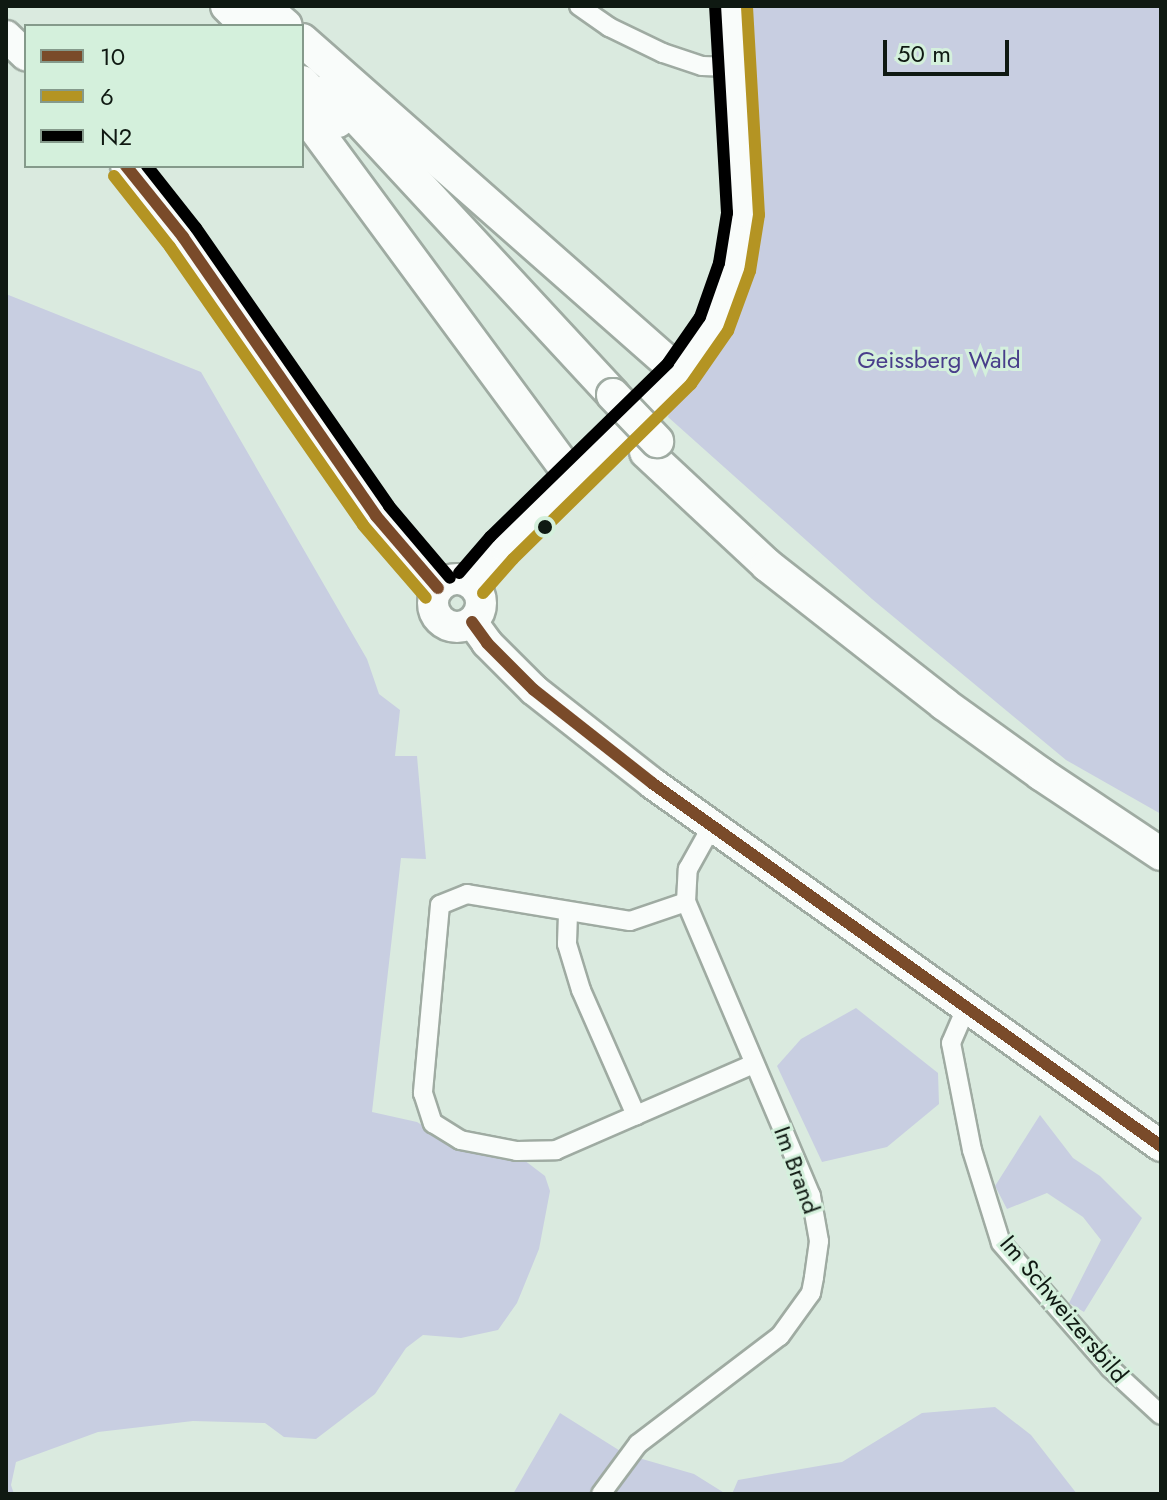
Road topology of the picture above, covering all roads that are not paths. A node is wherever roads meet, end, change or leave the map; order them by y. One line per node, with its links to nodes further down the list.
1 (225, 6): 6 (highway); 7 (highway)
2 (257, 6): 8 (highway)
3 (263, 6): 9 (highway)
4 (579, 6): 14 (street)
5 (731, 6): 14 (street)
6 (237, 24)
7 (245, 24)
8 (272, 24)
9 (284, 24)
10 (6, 36): 12 (main road)
11 (304, 42): 18 (highway)
12 (24, 53)
13 (304, 60): 19 (highway)
14 (734, 67): 18 (street)
15 (304, 84): 19 (highway)
16 (304, 114): 20 (highway)
17 (128, 168): 22 (main road)
18 (680, 373): 20 (street)
19 (607, 401): 25 (highway)
20 (573, 478): 21 (street)
21 (471, 583): 22 (main road); 23 (main road)
22 (438, 588): 23 (main road)
23 (472, 622): 24 (main road)
24 (712, 826): 26 (street); 28 (main road)
25 (1161, 854)
26 (686, 902): 27 (street); 29 (street, Im Brand)
27 (568, 914): 30 (street); 30 (street)
28 (967, 1006): 31 (main road); 32 (street, Im Schweizersbild)
29 (754, 1064): 30 (street); 33 (street, Im Brand)
30 (636, 1115)
31 (1161, 1146)
32 (1161, 1415)
33 (601, 1494)

